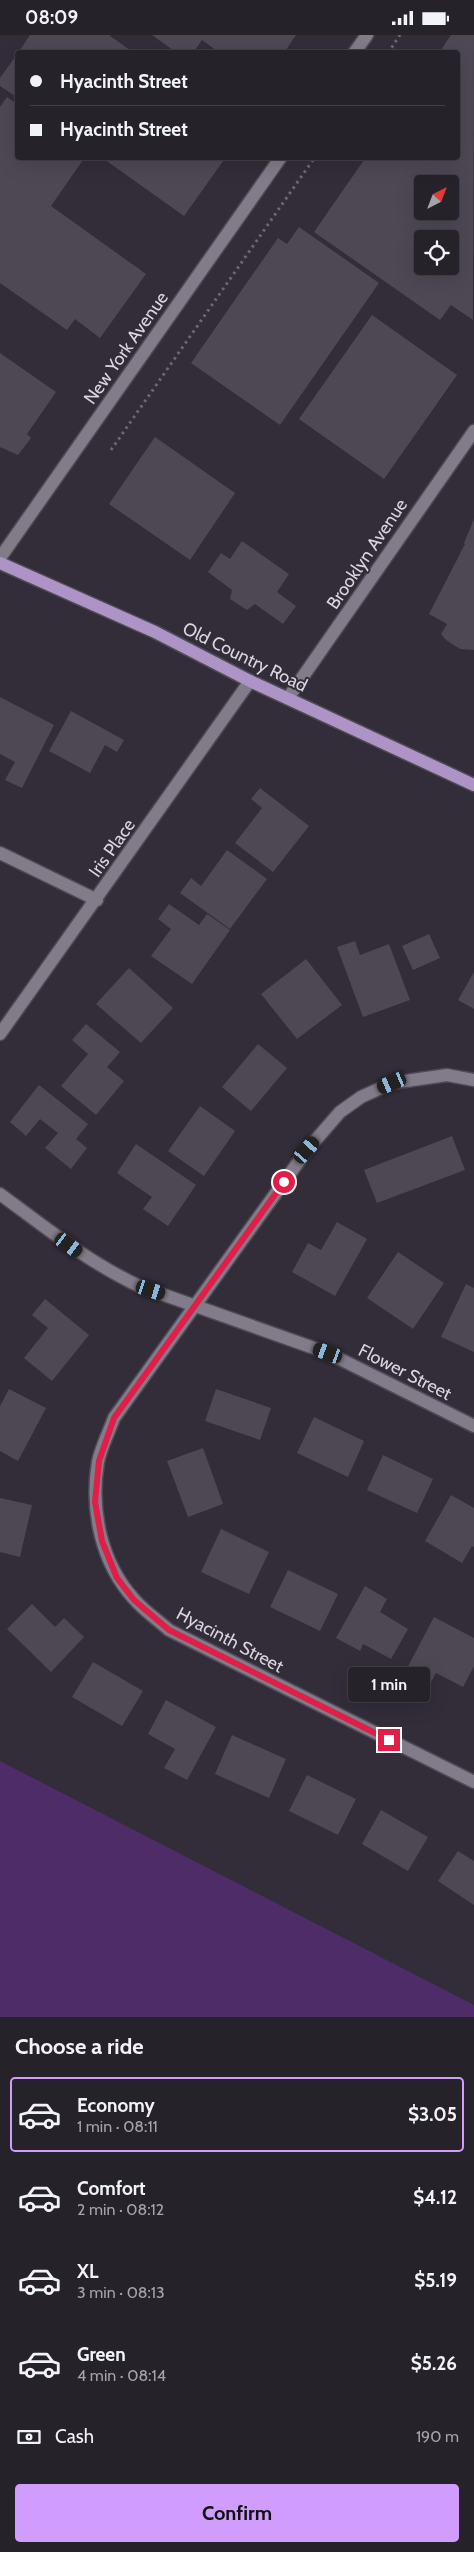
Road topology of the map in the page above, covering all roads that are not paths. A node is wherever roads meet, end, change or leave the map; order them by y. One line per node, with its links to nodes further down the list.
1 (367, 35): 2 (street)
2 (356, 50)
3 (279, 160): 5 (street, New York Avenue)
4 (474, 431): 8 (street, Brooklyn Avenue)
5 (0, 558)
6 (0, 563): 7 (main road, Old Country Road)
7 (250, 681): 8 (main road, Old Country Road); 11 (street, Iris Place)
8 (288, 698): 9 (main road, Old Country Road)
9 (474, 785)
10 (0, 853): 11 (street)
11 (97, 900): 12 (street, Iris Place)
12 (0, 1034)
13 (474, 1080): 15 (street, Hyacinth Street)
14 (0, 1194): 15 (street, Flower Street)
15 (195, 1304): 16 (street, Flower Street); 17 (street, Hyacinth Street)
16 (474, 1426)
17 (474, 1783)

